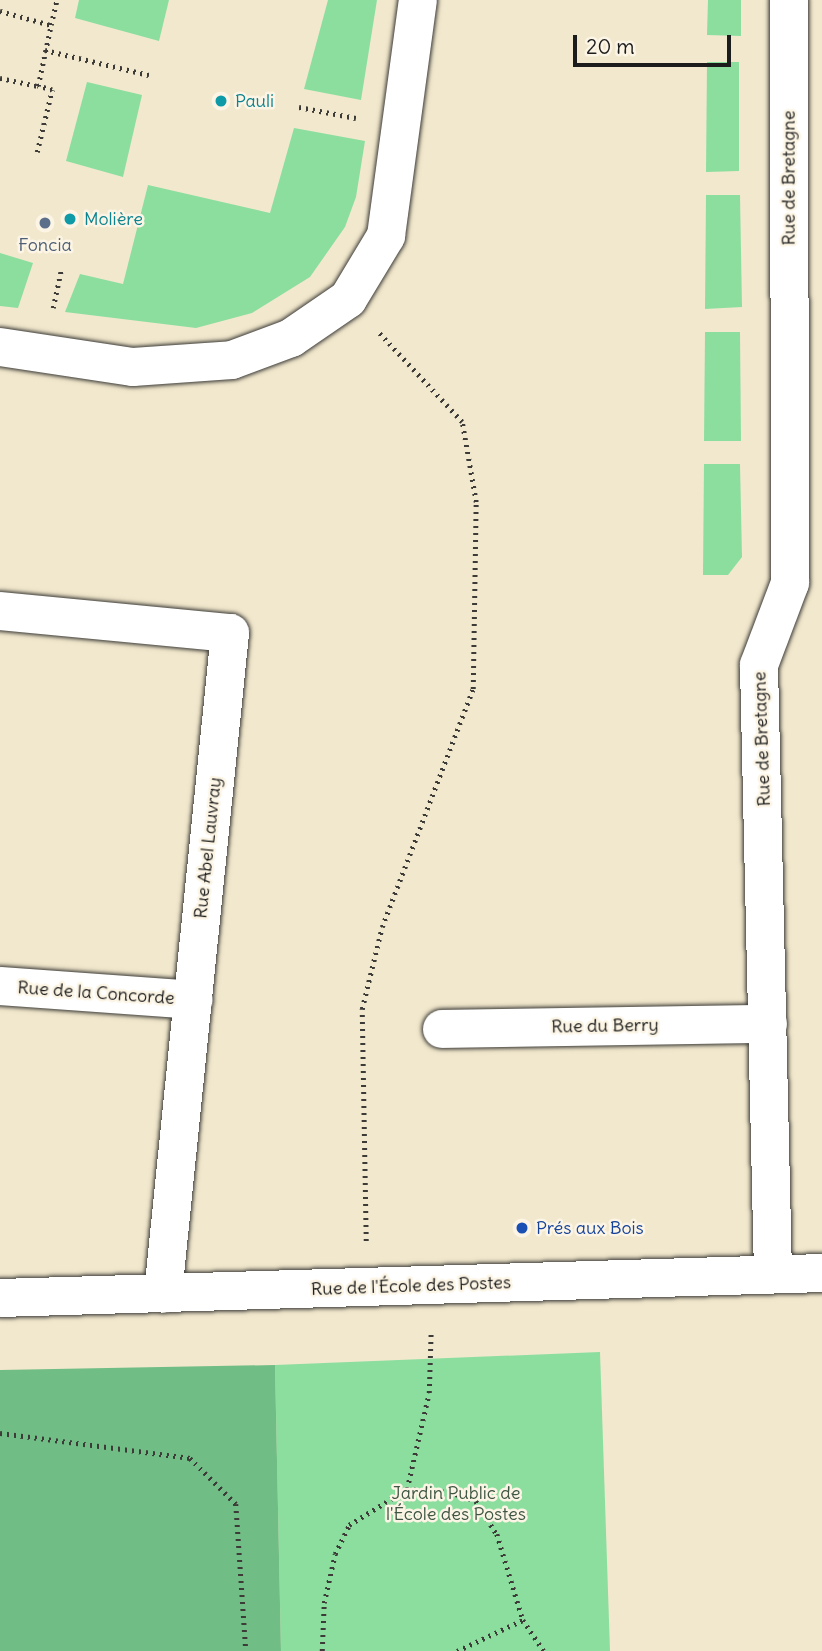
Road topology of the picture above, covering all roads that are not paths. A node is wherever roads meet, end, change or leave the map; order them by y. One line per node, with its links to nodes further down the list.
1 (418, 0): 4 (street)
2 (789, 0): 3 (street, Rue de Bretagne)
3 (805, 113): 8 (street, Rue de Bretagne)
4 (0, 347)
5 (0, 611): 7 (street, Rue Abel Lauvray)
6 (0, 986): 7 (street, Rue de la Concorde)
7 (192, 1000): 12 (street, Rue Abel Lauvray)
8 (768, 1024): 9 (street, Rue du Berry); 11 (street, Rue de Bretagne)
9 (442, 1029)
10 (822, 1273): 11 (street, Rue de l'École des Postes)
11 (773, 1274): 12 (street, Rue de l'École des Postes)
12 (163, 1294): 13 (street, Rue de l'École des Postes)
13 (0, 1297)

